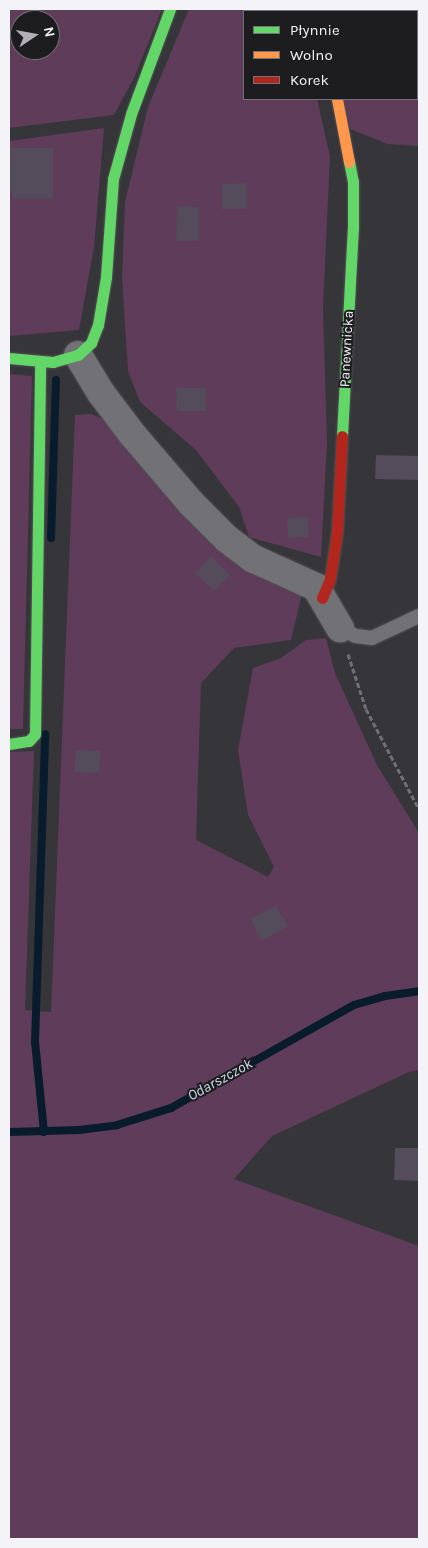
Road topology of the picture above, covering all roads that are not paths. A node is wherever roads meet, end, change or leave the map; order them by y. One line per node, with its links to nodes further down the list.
1 (170, 9): 3 (street)
2 (337, 100): 6 (street, Panewnicka)
3 (78, 355): 5 (street); 6 (street)
4 (9, 358): 5 (street)
5 (40, 361): 9 (street)
6 (322, 598): 8 (street)
7 (419, 616): 8 (lane)
8 (340, 628)
9 (9, 744)

